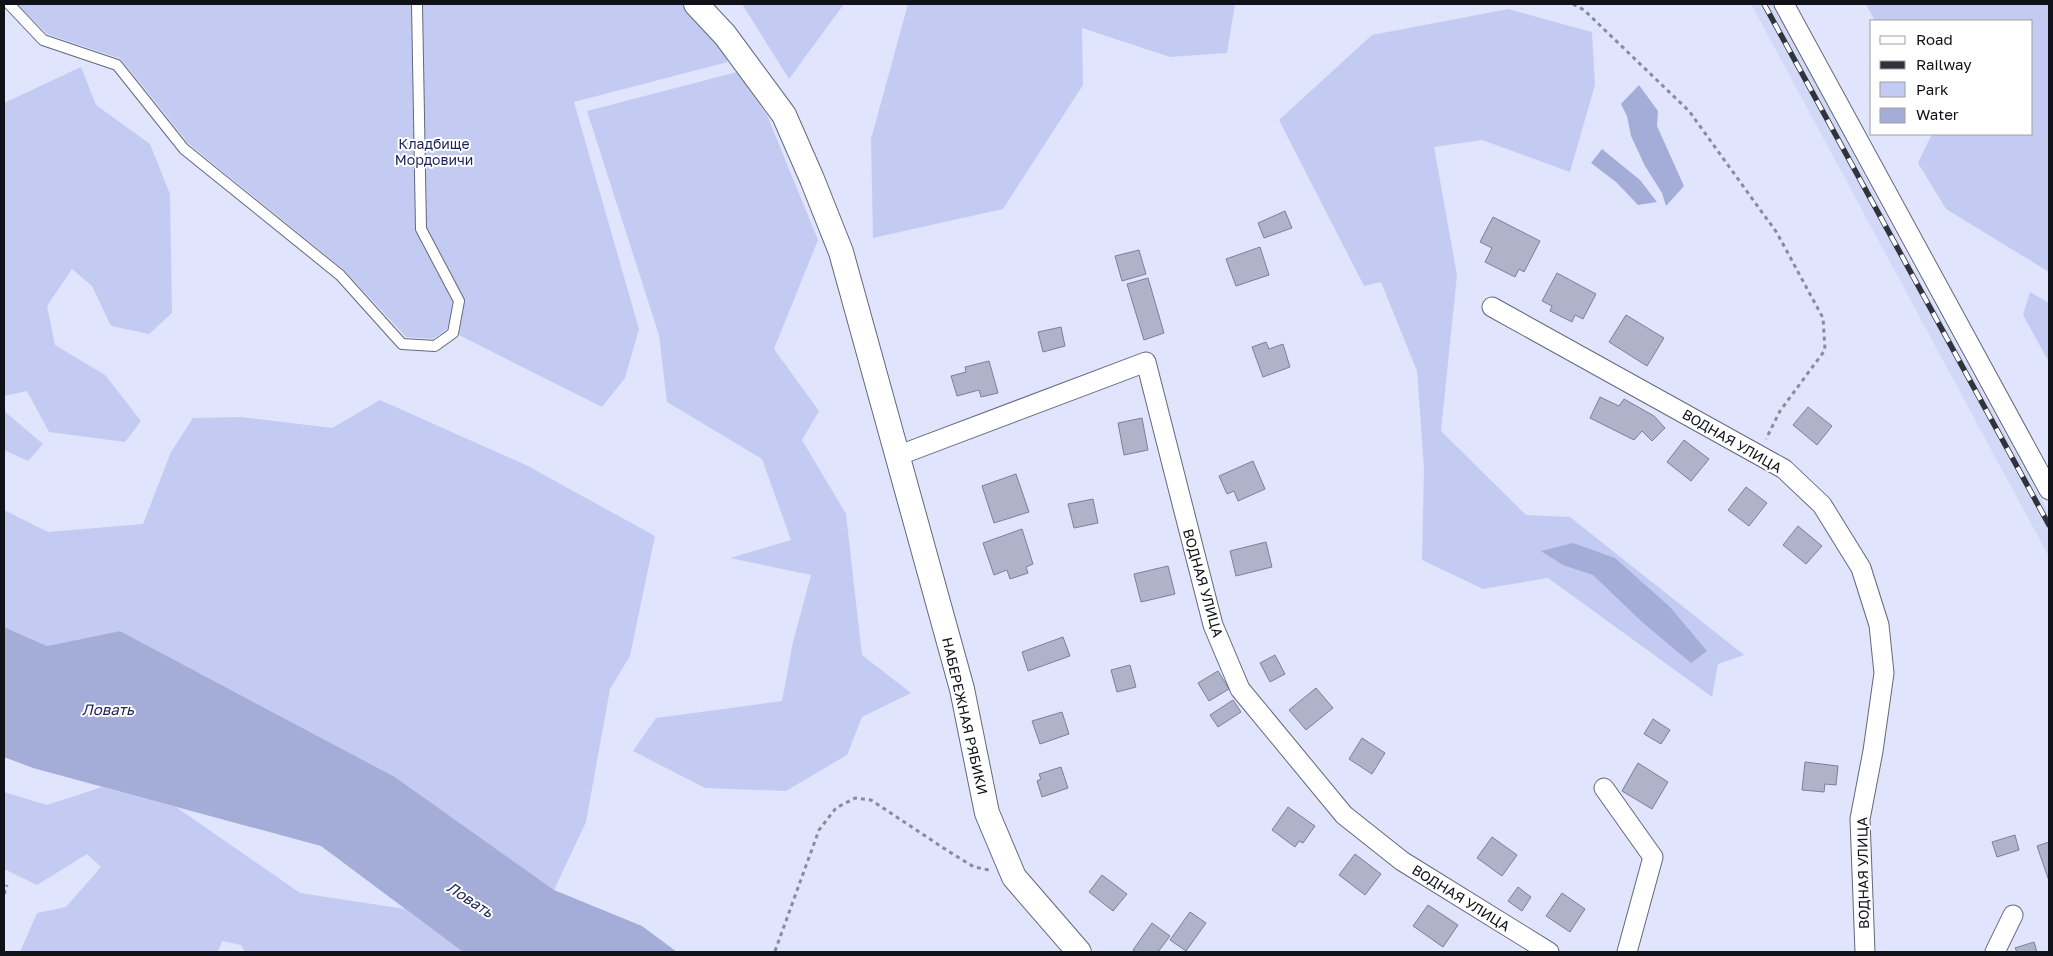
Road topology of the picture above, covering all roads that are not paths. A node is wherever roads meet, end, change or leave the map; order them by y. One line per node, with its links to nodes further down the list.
1 (9, 4): 2 (lane)
2 (417, 4)
3 (696, 4): 6 (street, НАБЕРЕЖНАЯ РЯБИКИ)
4 (1784, 4): 7 (street)
5 (1492, 307): 13 (street, ВОДНАЯ УЛИЦА)
6 (897, 456): 10 (street, НАБЕРЕЖНАЯ РЯБИКИ); 11 (street, ВОДНАЯ УЛИЦА)
7 (2049, 490)
8 (1604, 788): 12 (street)
9 (2013, 915): 14 (street)
10 (1079, 952)
11 (1549, 952)
12 (1627, 952)
13 (1865, 952)
14 (1995, 952)

